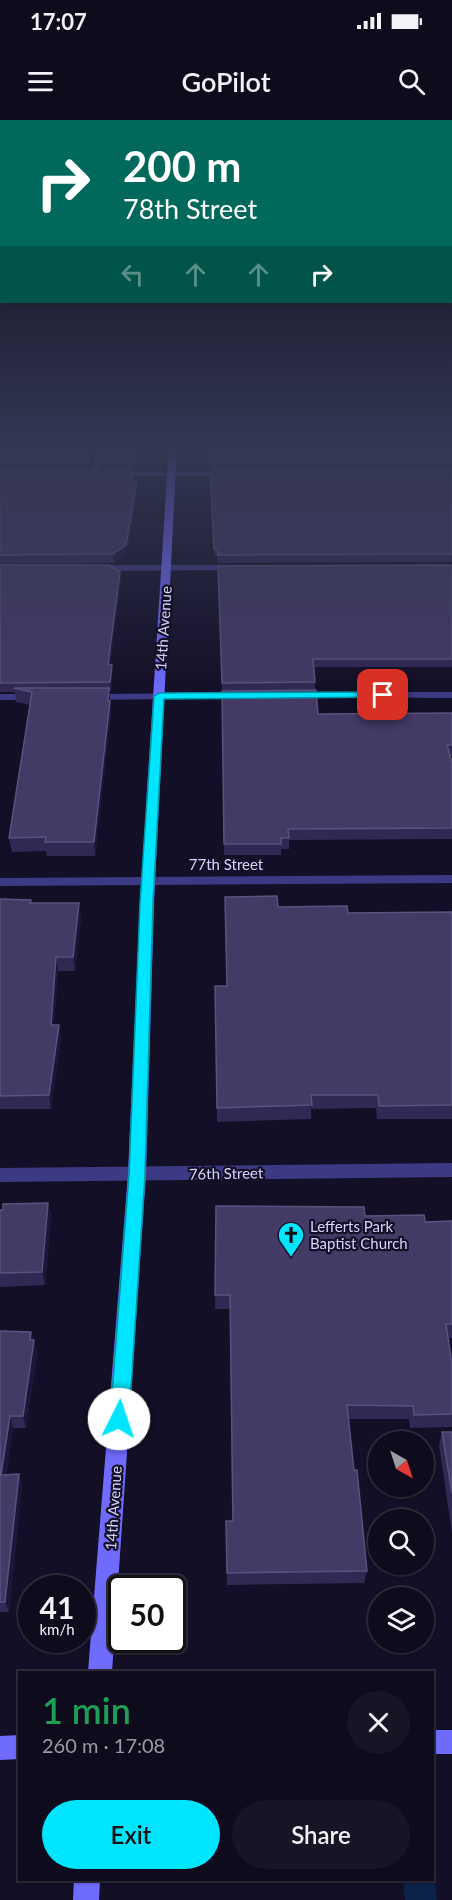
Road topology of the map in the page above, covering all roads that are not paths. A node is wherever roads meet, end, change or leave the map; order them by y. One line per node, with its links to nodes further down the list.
1 (169, 529): 3 (main road, 14th Avenue)
2 (81, 568): 3 (street)
3 (167, 568): 4 (street); 6 (main road, 14th Avenue)
4 (248, 568)
5 (452, 695): 8 (street)
6 (159, 696): 7 (street); 11 (street); 13 (main road, 14th Avenue)
7 (256, 696)
8 (290, 696)
9 (0, 697): 10 (street)
10 (46, 697)
11 (81, 697)
12 (452, 879): 13 (street, 77th Street)
13 (148, 881): 14 (street, 77th Street); 16 (main road, 14th Avenue)
14 (0, 882)
15 (452, 1170): 16 (street, 76th Street)
16 (137, 1174): 17 (street, 76th Street); 18 (main road, 14th Avenue)
17 (0, 1175)
18 (100, 1671)
19 (434, 1742): 20 (main road)
20 (452, 1742)
21 (18, 1747): 22 (main road)
22 (0, 1748)
23 (87, 1881): 24 (main road)
24 (86, 1900)

